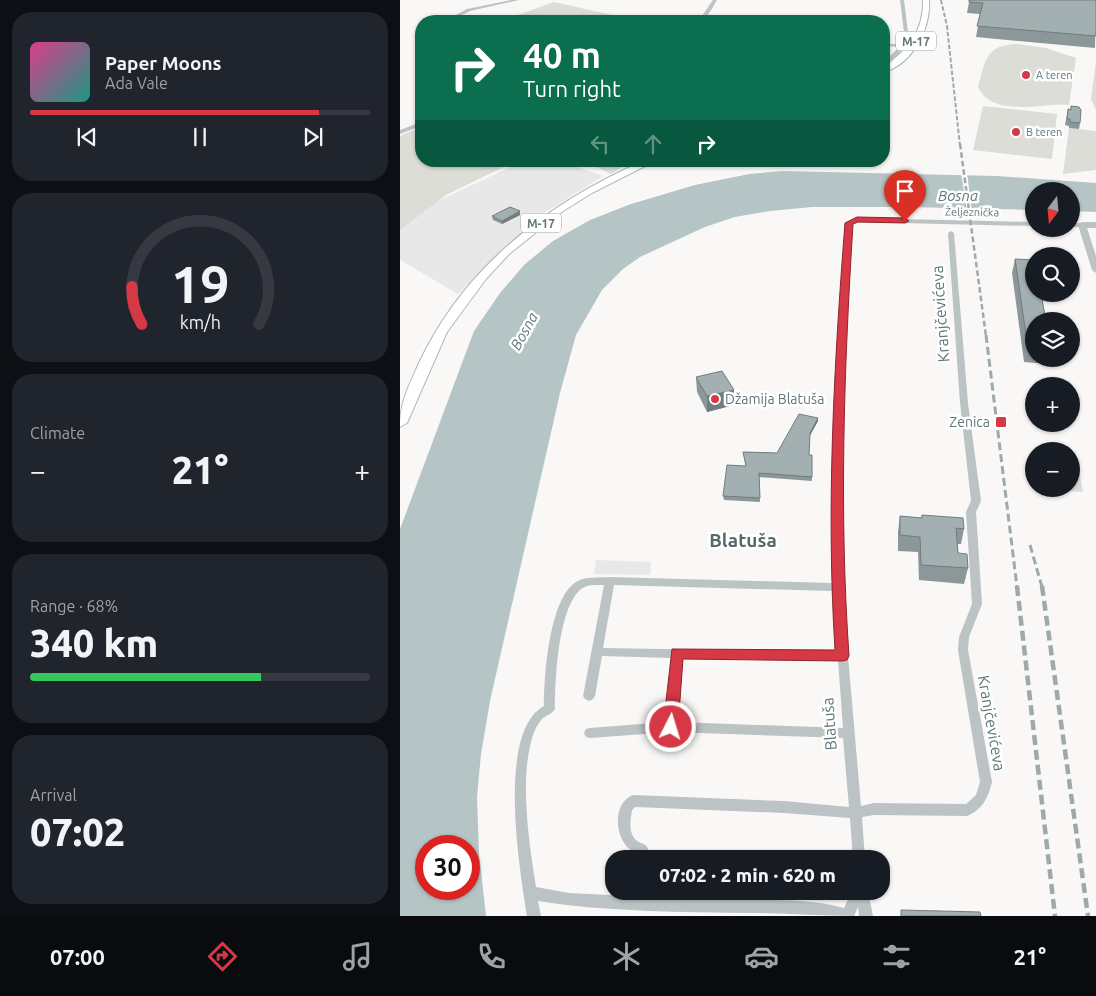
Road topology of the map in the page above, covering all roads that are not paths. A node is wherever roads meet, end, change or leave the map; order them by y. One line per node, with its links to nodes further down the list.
1 (517, 0): 5 (street)
2 (715, 0): 6 (street)
3 (902, 0): 8 (street)
4 (926, 0): 10 (highway, M-17)
5 (459, 15)
6 (705, 15)
7 (890, 45): 8 (street)
8 (902, 46): 9 (street)
9 (891, 58)
10 (890, 66)
11 (415, 126): 12 (street)
12 (400, 132)
13 (638, 167): 20 (highway, M-17)
14 (850, 222): 15 (street, Željeznička); 22 (street, Blatuša)
15 (1025, 224)
16 (1082, 225): 17 (street); 19 (street)
17 (1095, 226)
18 (950, 234): 30 (street, Kranjčevićeva)
19 (1096, 270)
20 (400, 423)
21 (610, 581): 22 (street); 23 (street); 33 (street)
22 (838, 587): 25 (street, Blatuša)
23 (597, 652): 24 (street); 26 (street)
24 (677, 653): 25 (street); 27 (street)
25 (842, 656): 29 (street, Blatuša)
26 (589, 696)
27 (671, 727): 28 (street); 29 (street)
28 (590, 733)
29 (848, 733): 30 (street, Blatuša)
30 (854, 813): 31 (street, Kranjčevićeva); 32 (street, Blatuša)
31 (643, 850)
32 (858, 850)
33 (530, 893): 34 (street); 38 (street)
34 (605, 897)
35 (649, 900): 39 (street)
36 (856, 900): 39 (street)
37 (863, 900): 40 (street)
38 (534, 916)
39 (847, 916)
40 (866, 916)

